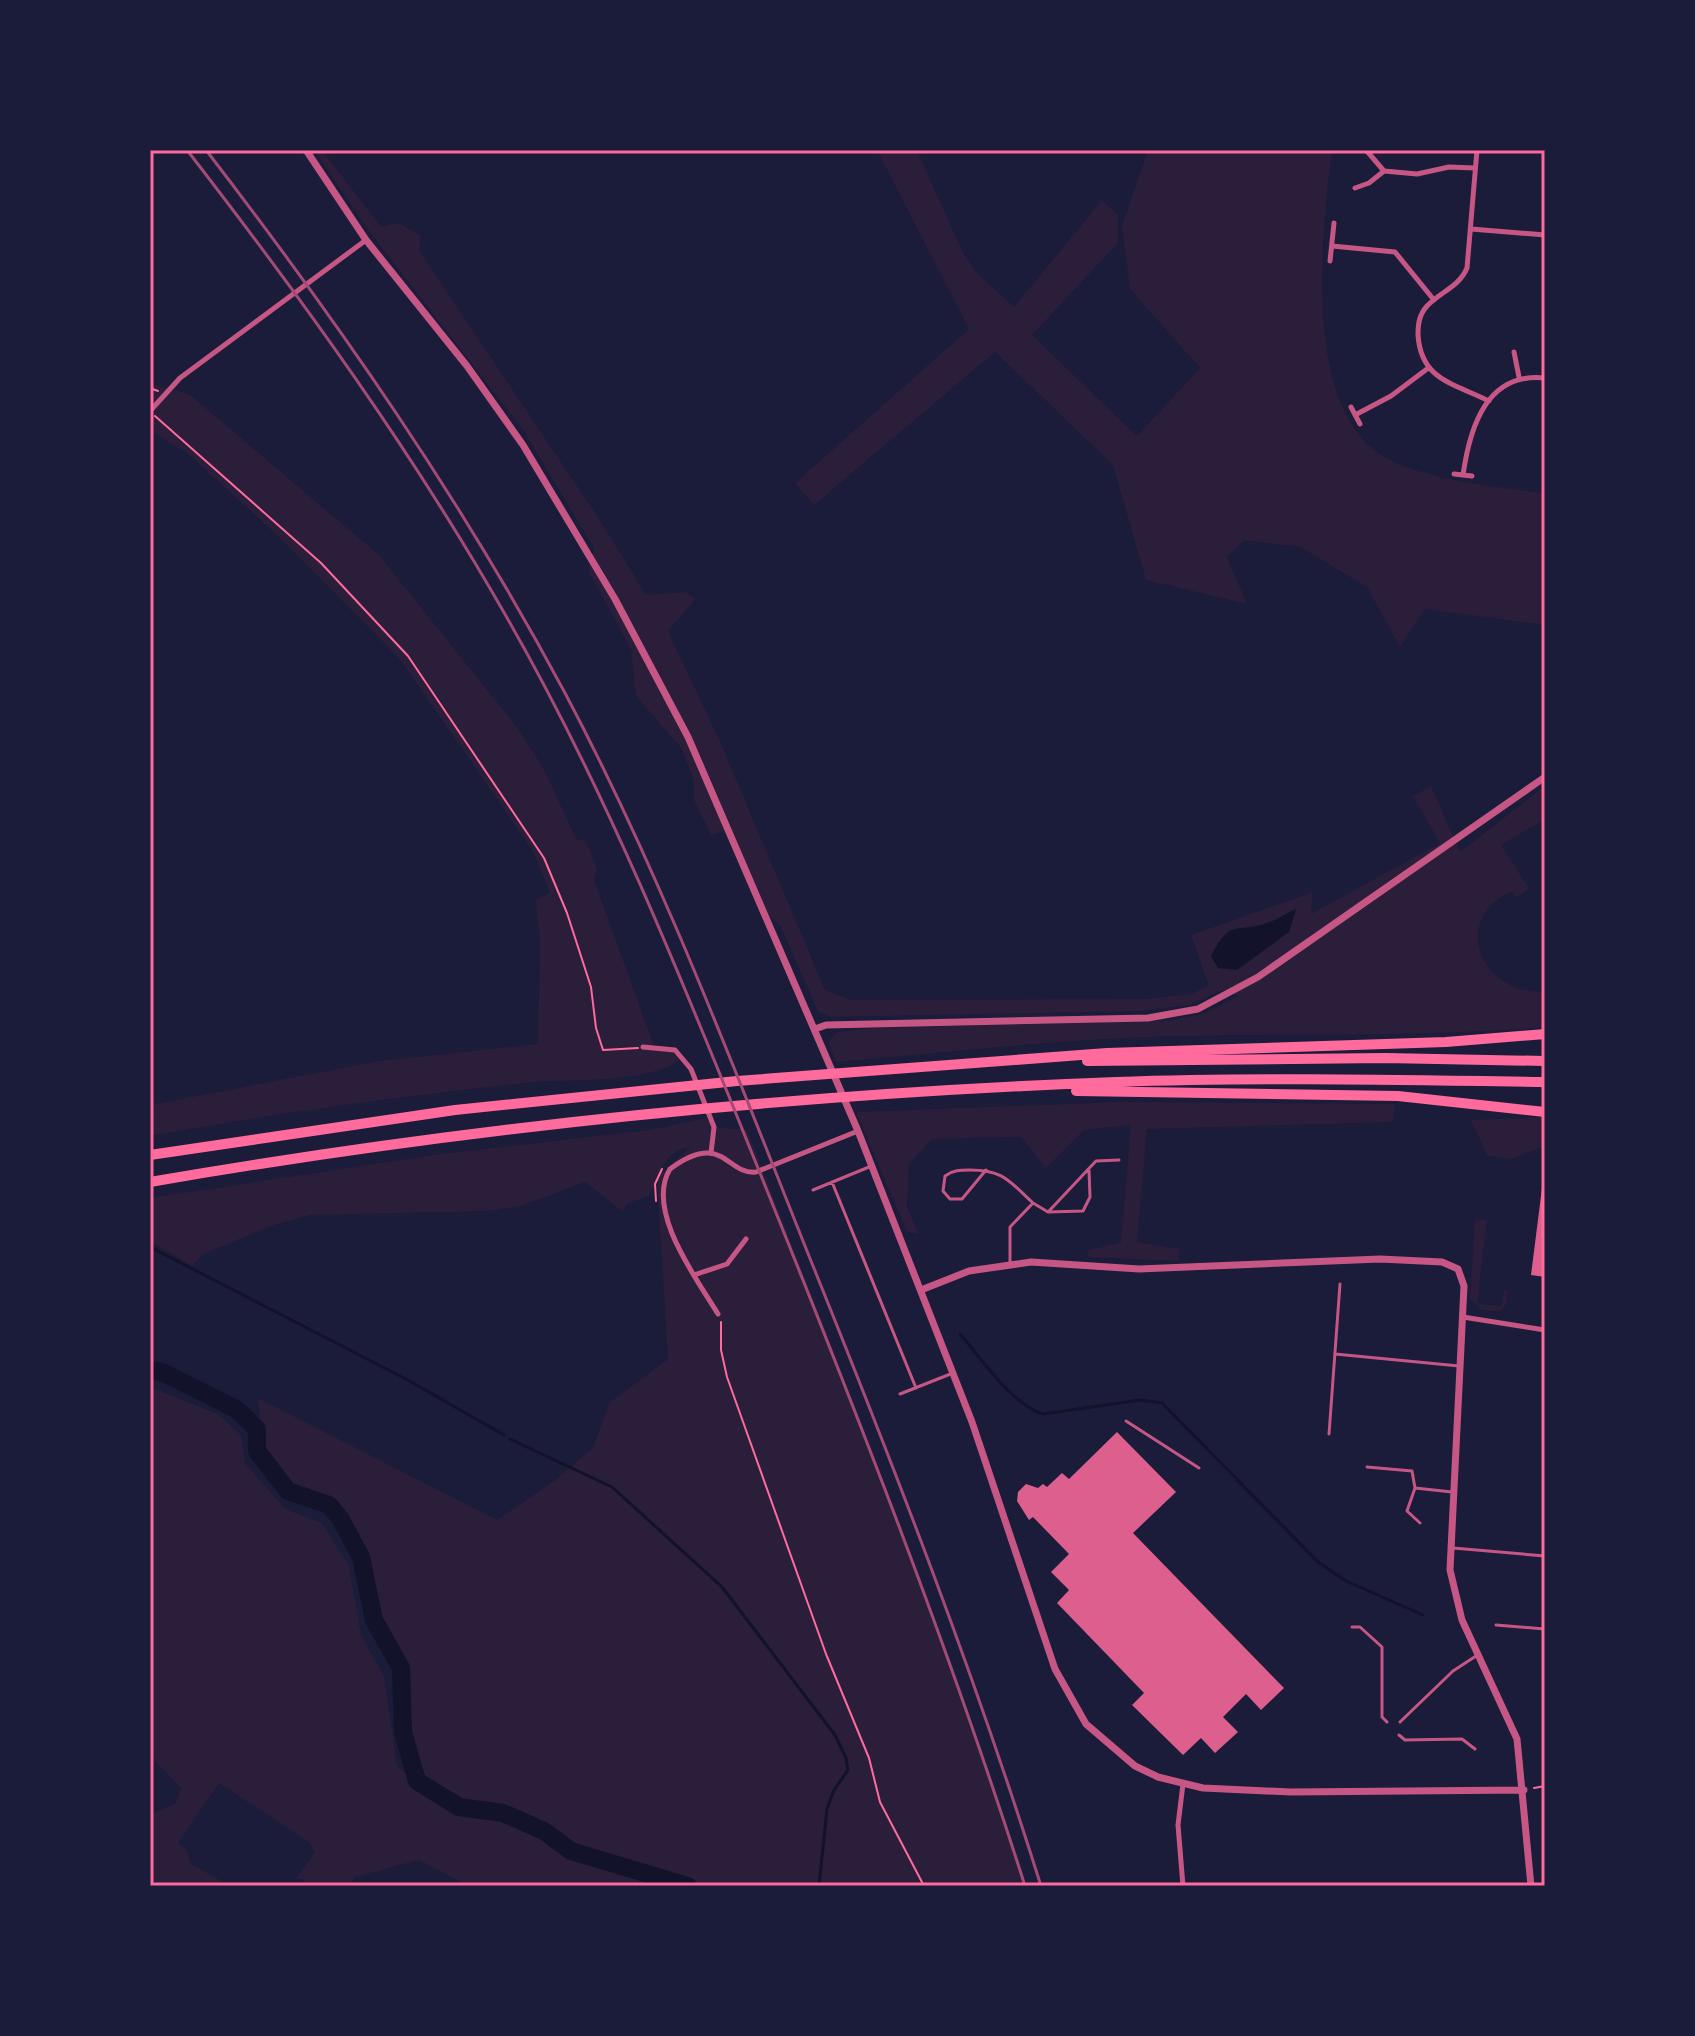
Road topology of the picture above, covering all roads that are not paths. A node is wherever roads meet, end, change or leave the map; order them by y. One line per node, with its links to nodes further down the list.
1 (306, 150): 10 (street)
2 (1366, 150): 5 (street)
3 (1477, 150): 4 (street)
4 (1475, 168): 5 (street); 8 (street)
5 (1384, 171): 6 (street)
6 (1355, 188)
7 (1334, 223): 11 (street)
8 (1471, 229): 9 (street); 13 (street)
9 (1545, 235)
10 (366, 240): 20 (street); 27 (street)
11 (1332, 246): 12 (street); 13 (street)
12 (1330, 261)
13 (1434, 300): 15 (street)
14 (1514, 351): 16 (street)
15 (1427, 369): 18 (street); 21 (street)
16 (1519, 377): 17 (street); 18 (street)
17 (1545, 378)
18 (1489, 401): 24 (street)
19 (1351, 407): 21 (street)
20 (150, 411)
21 (1355, 415): 22 (street)
22 (1360, 424)
23 (1454, 474): 24 (street)
24 (1463, 475): 25 (street)
25 (1472, 476)
26 (1545, 777): 27 (street)
27 (815, 1029): 35 (street)
28 (1545, 1034): 31 (highway)
29 (643, 1047): 36 (street)
30 (1545, 1061): 31 (highway)
31 (973, 1064): 37 (highway)
32 (1545, 1082): 33 (highway)
33 (979, 1090): 34 (highway); 42 (highway)
34 (1545, 1112)
35 (858, 1131): 36 (street); 39 (street)
36 (711, 1153): 49 (street)
37 (150, 1155)
38 (1119, 1160): 41 (lane)
39 (872, 1166): 43 (lane); 51 (street)
40 (986, 1170): 40 (lane); 45 (lane)
41 (1089, 1170): 46 (lane); 46 (lane)
42 (150, 1182)
43 (832, 1182): 44 (lane); 58 (lane)
44 (813, 1190)
45 (1033, 1203): 46 (lane); 48 (lane)
46 (1048, 1212)
47 (746, 1239): 49 (street)
48 (1010, 1263): 51 (street); 53 (street)
49 (694, 1275): 52 (street)
50 (1340, 1284): 55 (lane)
51 (921, 1290): 57 (street)
52 (718, 1314)
53 (1462, 1317): 54 (street); 56 (street)
54 (1545, 1330)
55 (1335, 1354): 56 (lane); 61 (lane)
56 (1459, 1366): 65 (street)
57 (953, 1373): 58 (lane); 77 (street)
58 (916, 1388): 59 (lane)
59 (900, 1394)
60 (1126, 1421): 63 (lane)
61 (1329, 1434)
62 (1367, 1467): 64 (lane)
63 (1199, 1468)
64 (1415, 1488): 65 (lane); 66 (lane)
65 (1452, 1492): 67 (street)
66 (1420, 1523)
67 (1450, 1547): 68 (lane); 72 (street)
68 (1545, 1556)
69 (1496, 1625): 71 (lane)
70 (1352, 1627): 73 (lane)
71 (1545, 1629)
72 (1476, 1656): 74 (lane); 78 (street)
73 (1387, 1722)
74 (1400, 1722)
75 (1399, 1735): 76 (lane)
76 (1475, 1749)
77 (1183, 1784): 78 (street); 79 (street)
78 (1524, 1790): 80 (street)
79 (1183, 1886)
80 (1531, 1886)

